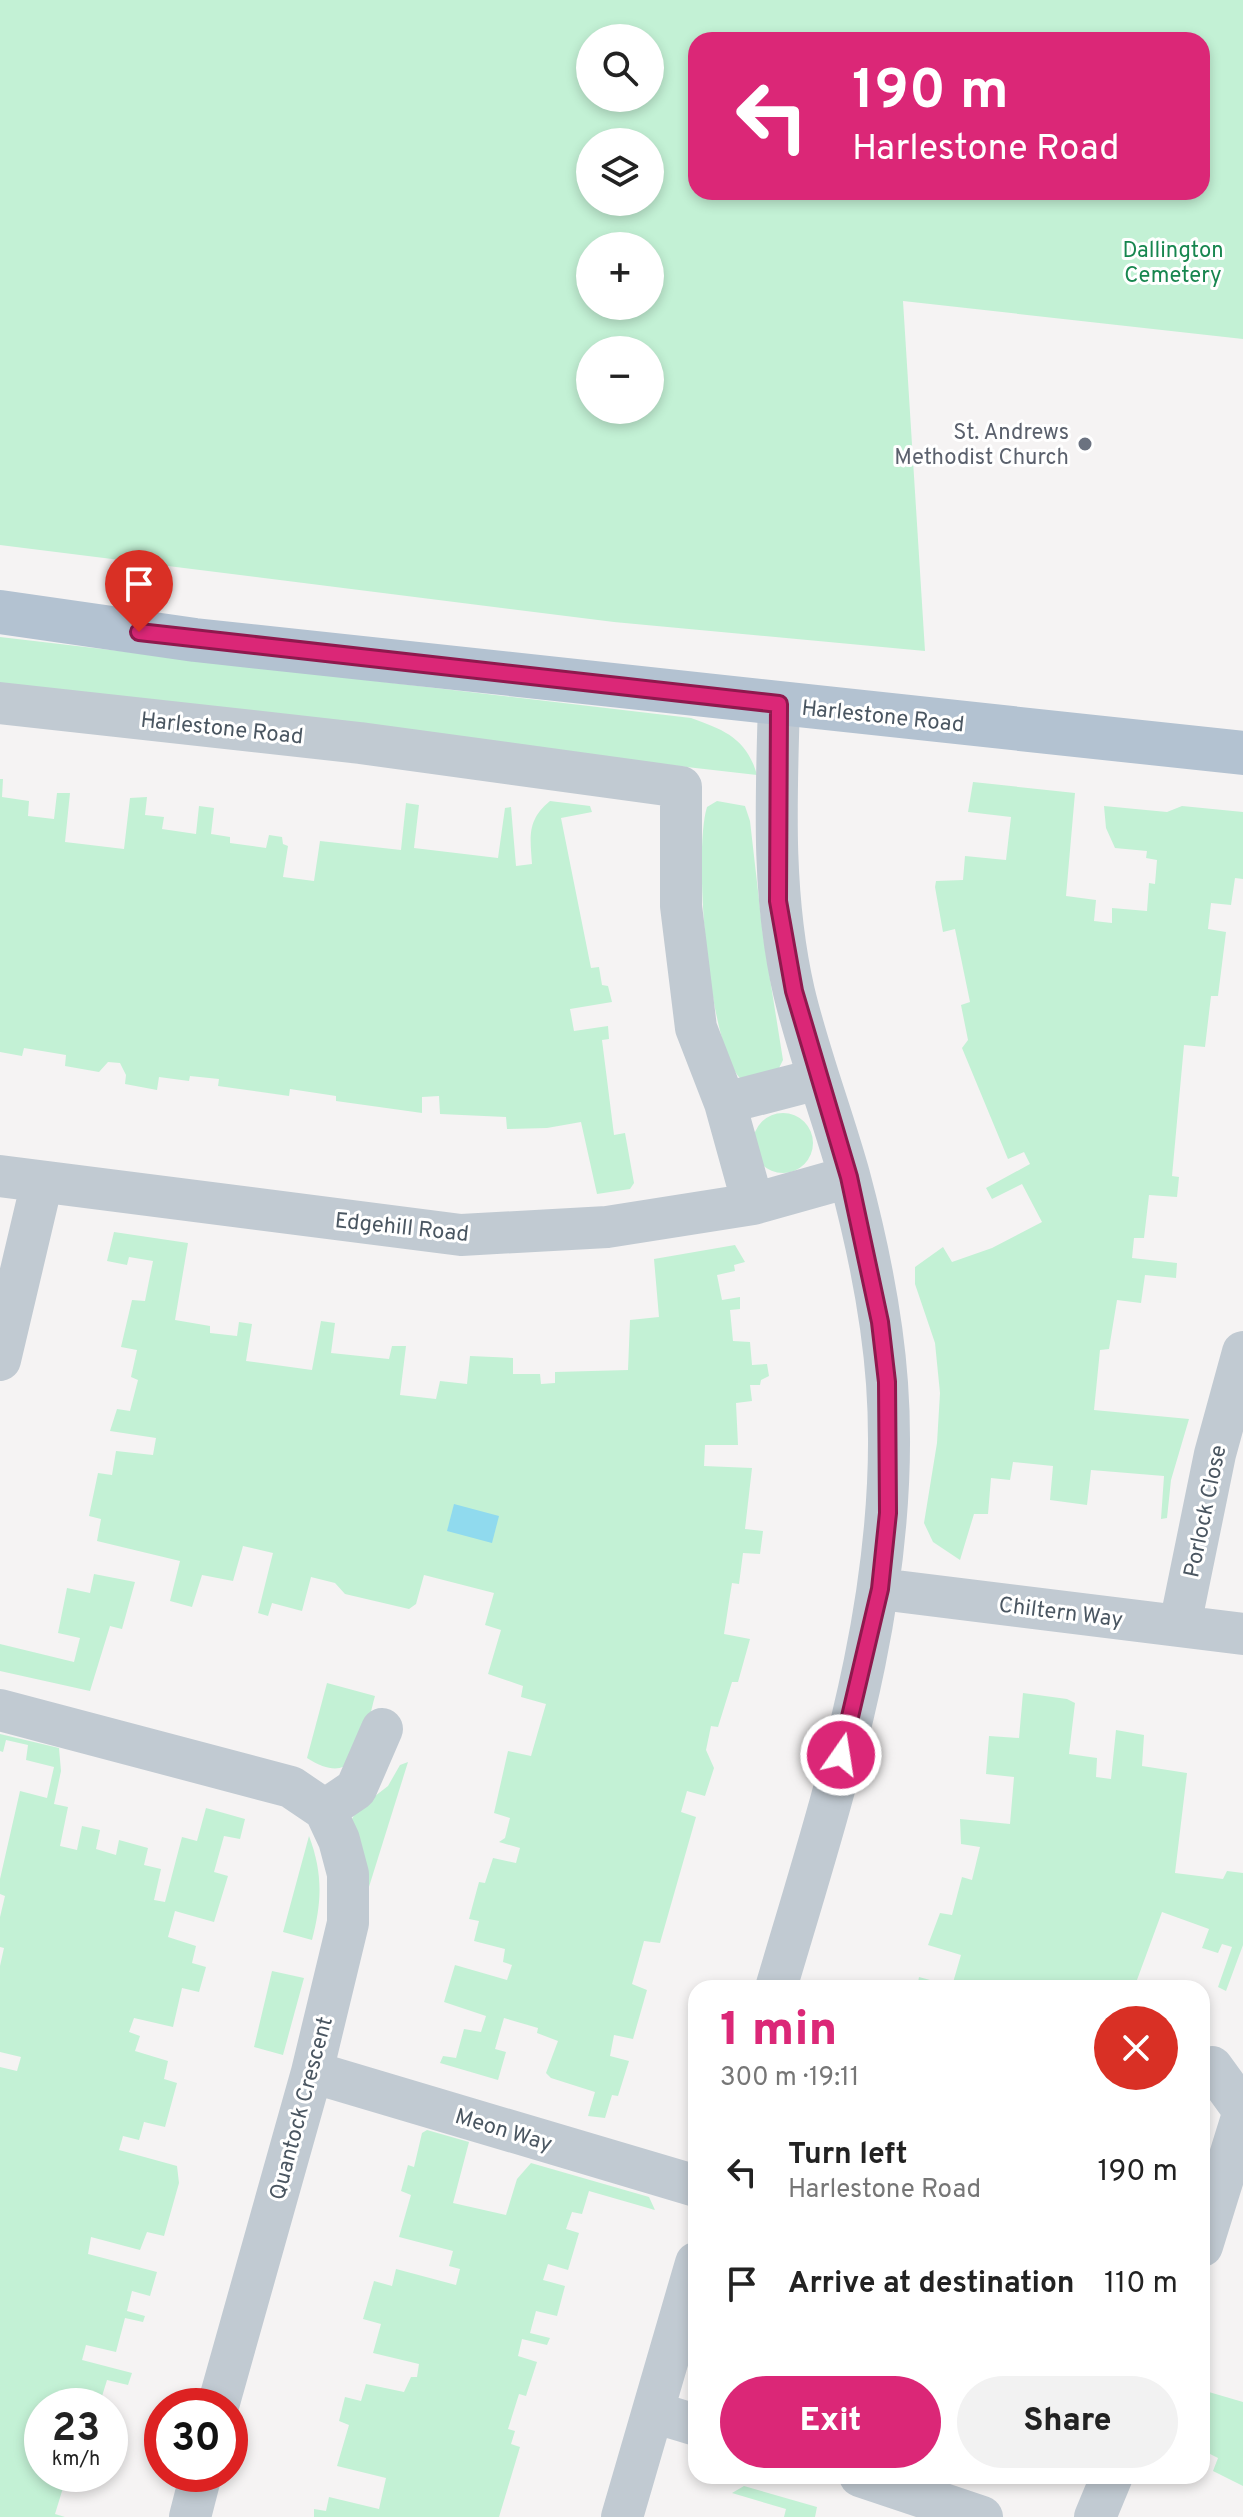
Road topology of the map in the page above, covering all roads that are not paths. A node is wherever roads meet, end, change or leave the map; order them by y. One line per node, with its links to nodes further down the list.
1 (0, 612): 3 (main road, Harlestone Road)
2 (0, 703): 6 (street, Harlestone Road)
3 (779, 704): 4 (main road, Harlestone Road); 5 (street)
4 (1243, 753)
5 (818, 1079): 6 (street); 8 (street)
6 (725, 1103): 10 (street)
7 (0, 1176): 9 (street, Edgehill Road)
8 (849, 1177): 10 (street, Edgehill Road); 13 (street)
9 (42, 1182): 10 (street, Edgehill Road); 12 (street)
10 (753, 1204)
11 (1243, 1352): 14 (street, Porlock Close)
12 (0, 1360)
13 (880, 1589): 14 (street, Chiltern Way); 19 (street)
14 (1180, 1625): 15 (street, Chiltern Way)
15 (1243, 1634)
16 (0, 1710): 18 (street)
17 (382, 1729): 18 (street)
18 (325, 1810): 21 (street, Quantock Crescent)
19 (778, 1980)
20 (1212, 2067): 22 (street)
21 (312, 2072): 23 (street, Meon Way); 26 (street, Quantock Crescent)
22 (1243, 2112): 24 (street)
23 (688, 2184)
24 (1210, 2220)
25 (688, 2291): 27 (street)
26 (223, 2388)
27 (653, 2412): 28 (street); 33 (street)
28 (688, 2423)
29 (884, 2484): 34 (street)
30 (1109, 2484): 35 (street)
31 (196, 2492): 32 (street)
32 (190, 2517)
33 (622, 2517)
34 (982, 2517)
35 (1095, 2517)

